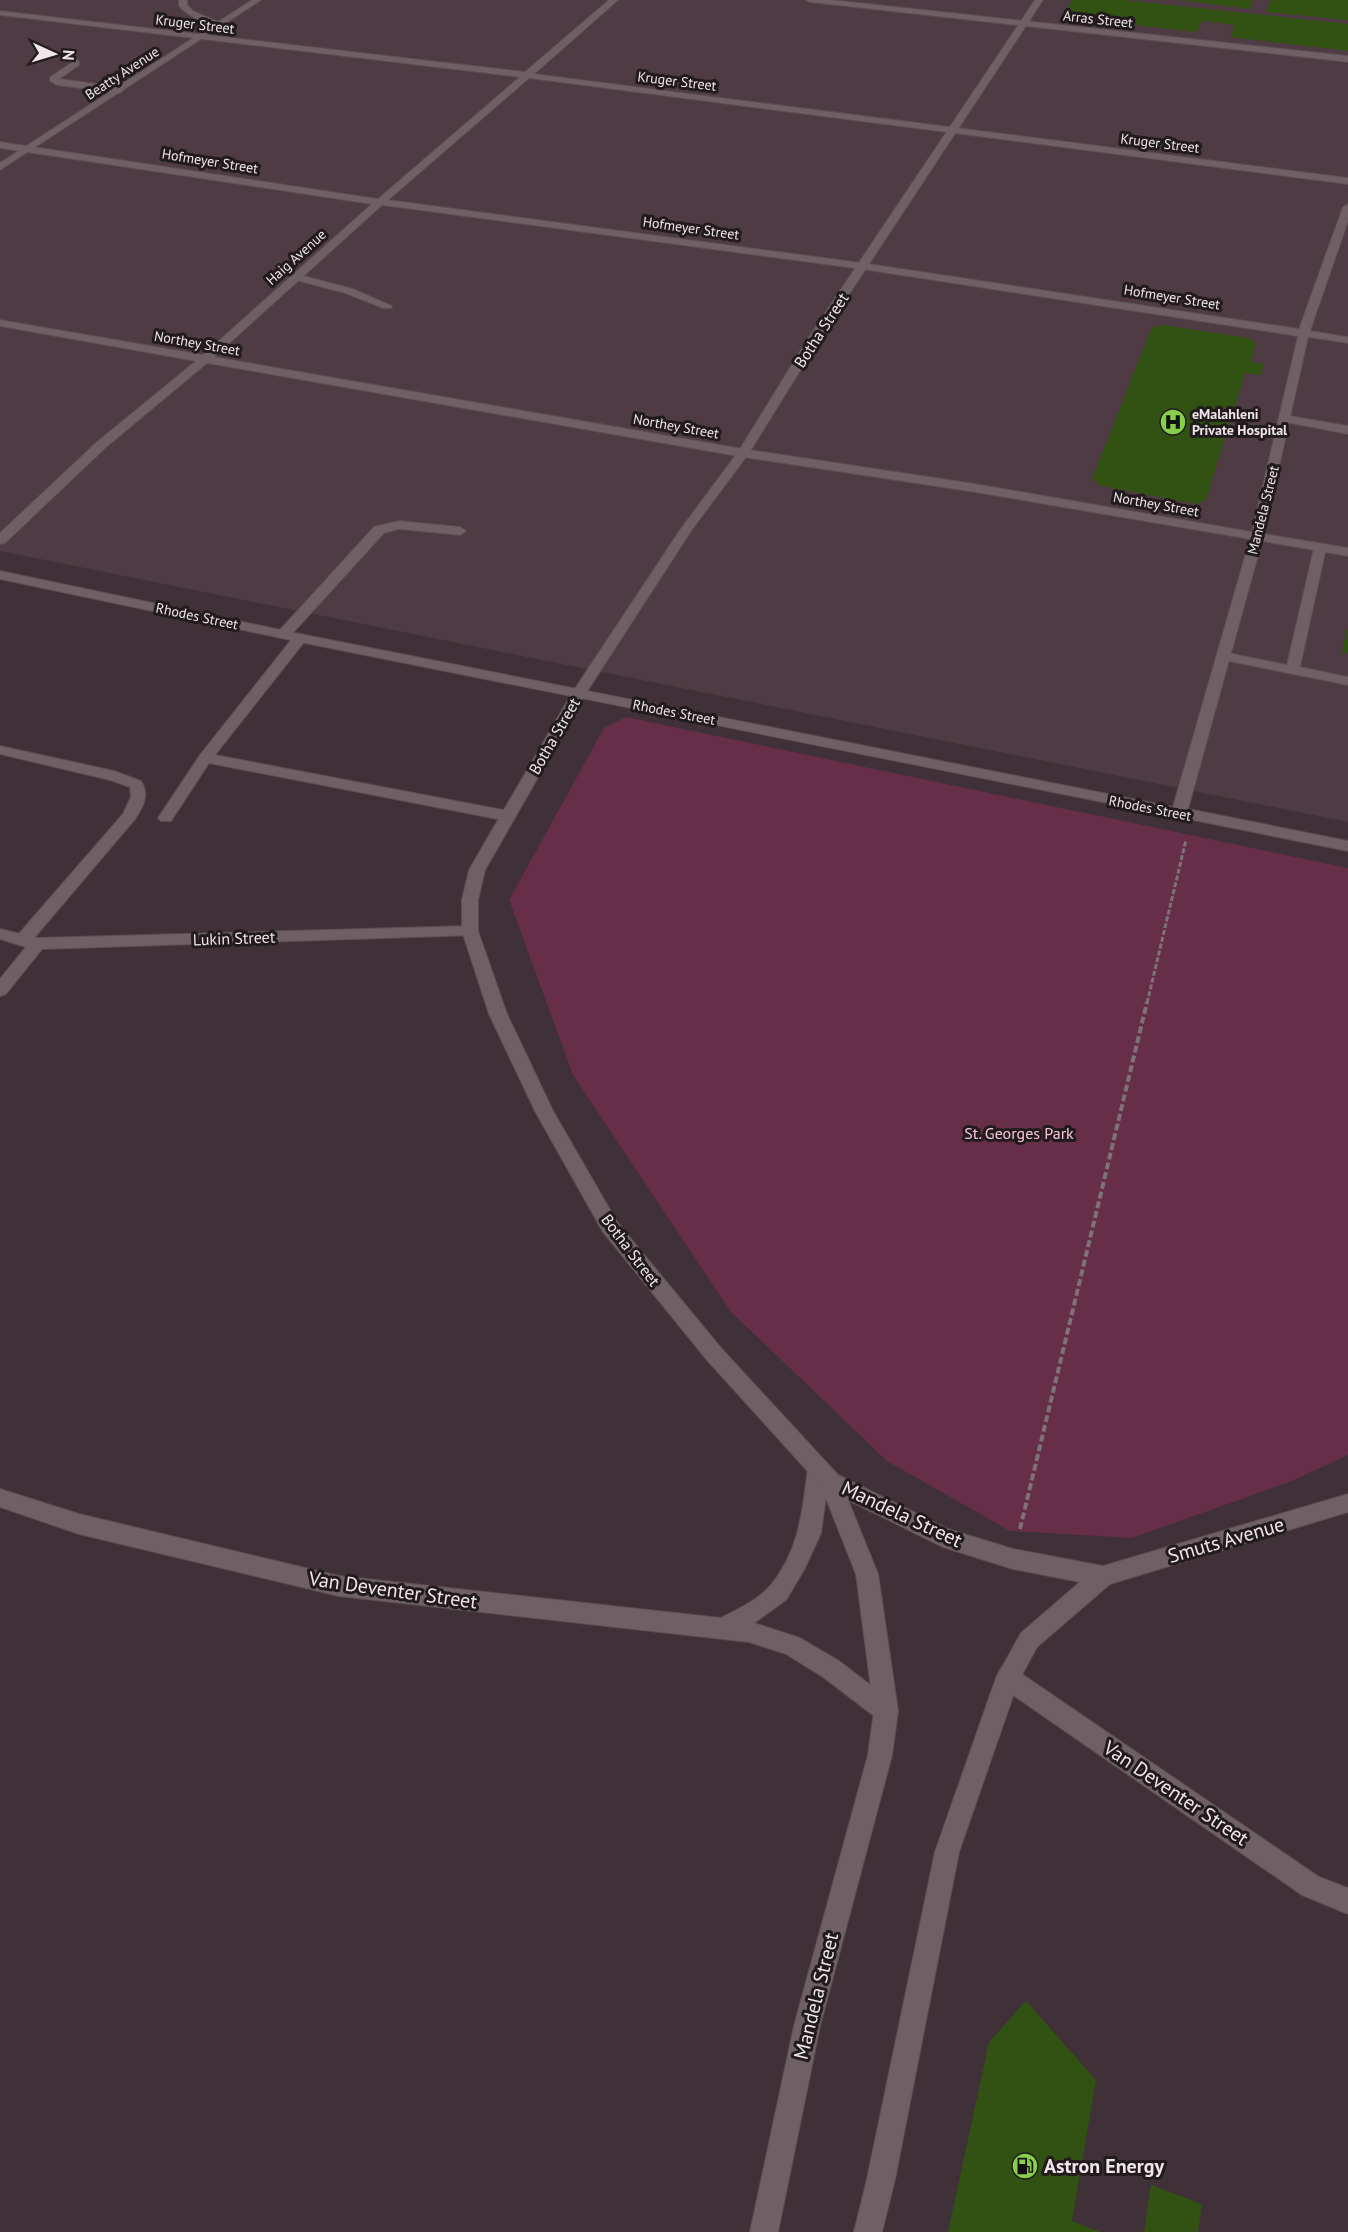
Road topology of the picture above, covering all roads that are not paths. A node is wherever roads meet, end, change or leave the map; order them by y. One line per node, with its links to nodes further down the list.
1 (183, 0): 8 (street)
2 (258, 0): 8 (street, Beatty Avenue)
3 (614, 0): 12 (street, Haig Avenue)
4 (810, 0): 7 (street, Arras Street)
5 (1039, 0): 7 (street, Botha Street)
6 (2, 13): 9 (street, Kruger Street)
7 (1022, 24): 10 (street, Arras Street); 14 (street, Botha Street)
8 (221, 25): 9 (street, Beatty Avenue)
9 (201, 38): 12 (street, Kruger Street); 13 (street, Beatty Avenue)
10 (1348, 59)
11 (76, 63): 13 (street)
12 (525, 75): 14 (street, Kruger Street); 19 (street, Haig Avenue)
13 (120, 90): 16 (street, Beatty Avenue)
14 (953, 130): 18 (street, Kruger Street); 21 (street, Botha Street)
15 (0, 145): 16 (street, Hofmeyer Street)
16 (29, 148): 17 (street, Beatty Avenue); 19 (street, Hofmeyer Street)
17 (0, 167)
18 (1348, 181)
19 (380, 202): 21 (street, Hofmeyer Street); 22 (street, Haig Avenue)
20 (1348, 207): 25 (street, Mandela Street)
21 (862, 266): 25 (street, Hofmeyer Street); 30 (street, Botha Street)
22 (296, 277): 23 (street); 27 (street, Haig Avenue)
23 (387, 306)
24 (0, 323): 27 (street, Northey Street)
25 (1304, 332): 26 (street, Hofmeyer Street); 28 (street, Mandela Street)
26 (1348, 340)
27 (205, 360): 30 (street, Northey Street); 33 (street, Haig Avenue)
28 (1284, 419): 29 (street); 32 (street, Mandela Street)
29 (1348, 430)
30 (742, 453): 32 (street, Northey Street); 42 (street, Botha Street)
31 (460, 531): 37 (street)
32 (1257, 537): 34 (street, Northey Street); 39 (street, Mandela Street)
33 (0, 540)
34 (1320, 548): 35 (street, Northey Street); 40 (street)
35 (1348, 552)
36 (0, 574): 37 (street, Rhodes Street)
37 (284, 634): 38 (street, Rhodes Street)
38 (300, 638): 42 (street, Rhodes Street); 44 (street)
39 (1223, 656): 40 (street); 45 (street, Mandela Street)
40 (1293, 669): 41 (street)
41 (1348, 681)
42 (579, 693): 45 (street, Rhodes Street); 46 (street, Botha Street)
43 (0, 750): 51 (street)
44 (205, 758): 46 (street); 47 (street)
45 (1185, 815): 48 (street, Rhodes Street)
46 (508, 816): 49 (street, Botha Street)
47 (166, 818)
48 (1348, 846)
49 (470, 931): 51 (street, Lukin Street); 53 (street, Botha Street)
50 (0, 934): 51 (street, Lukin Street)
51 (30, 942): 52 (street)
52 (0, 990)
53 (825, 1475): 56 (street, Mandela Street); 57 (street); 59 (street, Mandela Street)
54 (0, 1498): 57 (street, Van Deventer Street)
55 (1348, 1503): 56 (street, Smuts Avenue)
56 (1103, 1576): 58 (street)
57 (723, 1629): 59 (street, Van Deventer Street)
58 (1008, 1678): 60 (street, Van Deventer Street); 62 (street)
59 (886, 1711): 61 (street, Mandela Street)
60 (1348, 1901)
61 (764, 2232)
62 (868, 2232)

